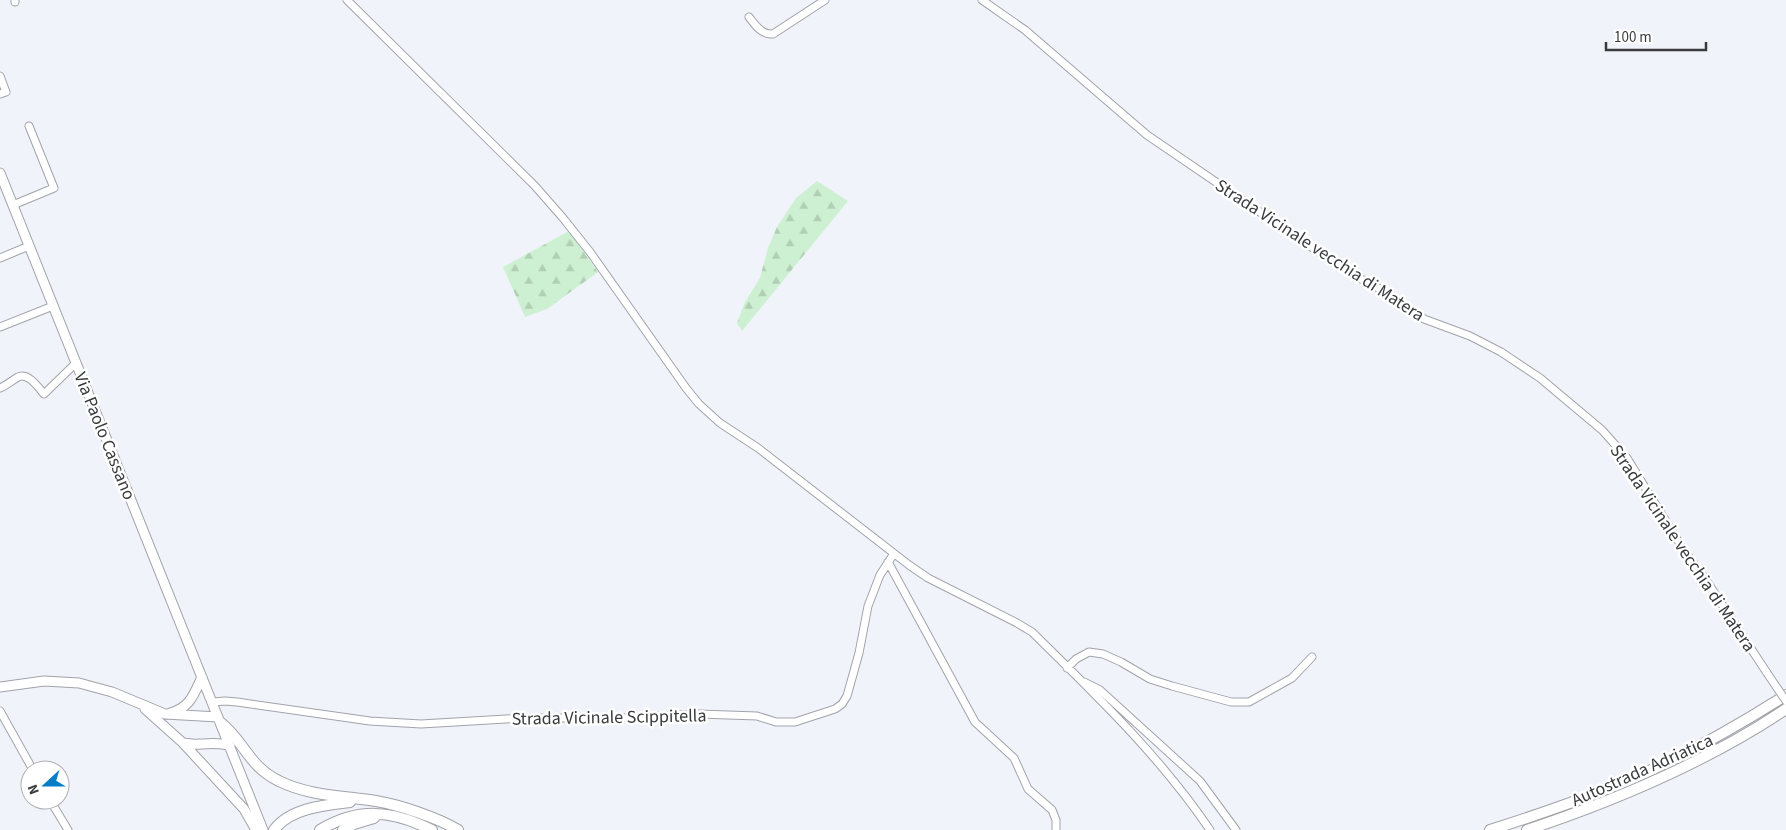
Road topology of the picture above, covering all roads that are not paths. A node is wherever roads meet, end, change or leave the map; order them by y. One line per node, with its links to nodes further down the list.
1 (346, 0): 16 (street)
2 (825, 0): 4 (street)
3 (982, 0): 25 (street, Strada Vicinale vecchia di Matera, bridge)
4 (749, 18)
5 (0, 76): 6 (street)
6 (0, 94)
7 (29, 126): 9 (street)
8 (0, 173): 9 (main road, Via Paolo Cassano)
9 (13, 205): 10 (main road, Via Paolo Cassano)
10 (29, 246): 11 (street); 12 (main road, Via Paolo Cassano)
11 (0, 258)
12 (53, 306): 13 (street); 14 (main road, Via Paolo Cassano)
13 (0, 327)
14 (76, 363): 15 (street); 20 (main road, Via Paolo Cassano)
15 (0, 388)
16 (893, 555): 17 (street, Strada Vicinale Scippitella); 19 (street)
17 (888, 562): 24 (street, Strada Vicinale Scippitella); 46 (street)
18 (1312, 657): 19 (street)
19 (1067, 668): 21 (street)
20 (202, 677): 24 (main road, Via Paolo Cassano); 29 (main road)
21 (1078, 678): 47 (street); 48 (street)
22 (0, 687): 26 (main road)
23 (1786, 695): 49 (highway, Autostrada Adriatica)
24 (212, 700): 30 (main road, Via Paolo Cassano)
25 (1786, 701)
26 (139, 705): 29 (main road); 32 (main road)
27 (1786, 709): 50 (highway, Autostrada Adriatica)
28 (0, 711): 34 (street)
29 (165, 714): 30 (main road)
30 (220, 722): 31 (main road); 33 (main road, Via Paolo Cassano); 35 (highway)
31 (212, 742): 32 (main road); 33 (main road)
32 (183, 743): 39 (main road)
33 (230, 746): 40 (main road, Via Paolo Cassano)
34 (27, 760)
35 (364, 800): 41 (highway); 45 (highway)
36 (56, 810): 38 (street)
37 (388, 815): 42 (highway); 43 (highway); 44 (highway)
38 (68, 830)
39 (256, 830)
40 (263, 830)
41 (274, 830)
42 (320, 830)
43 (343, 830)
44 (432, 830)
45 (458, 830)
46 (1056, 830)
47 (1210, 830)
48 (1236, 830)
49 (1490, 830)
50 (1527, 830)

